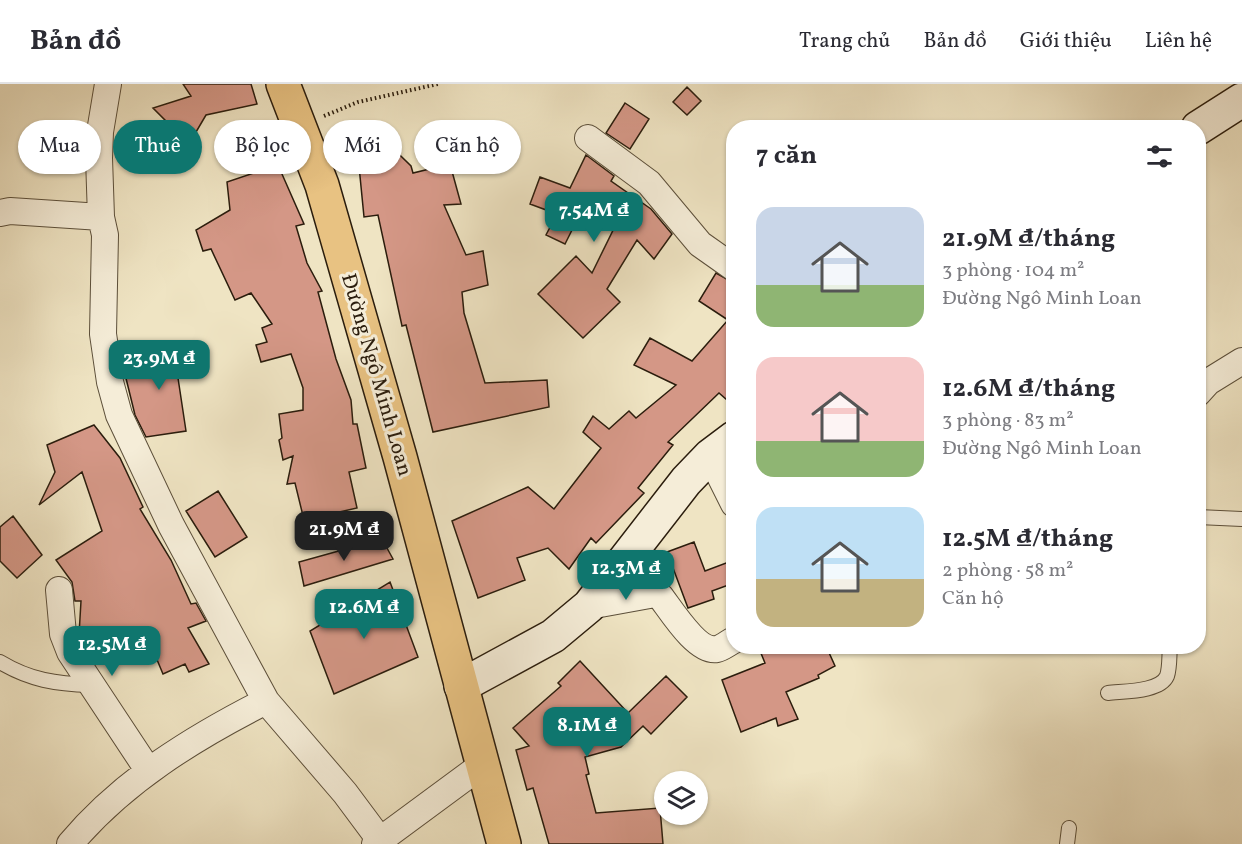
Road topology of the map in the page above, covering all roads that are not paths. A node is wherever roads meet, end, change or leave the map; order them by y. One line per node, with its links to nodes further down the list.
1 (108, 84): 7 (street)
2 (283, 84): 21 (highway, Đường Ngô Minh Loan)
3 (1242, 100): 4 (main road)
4 (1206, 123)
5 (588, 138): 8 (street)
6 (0, 213): 7 (street)
7 (101, 217): 23 (street)
8 (726, 262)
9 (1242, 361): 10 (street)
10 (1206, 384)
11 (722, 447): 12 (street); 16 (main road)
12 (726, 466)
13 (1206, 517): 14 (lane)
14 (1242, 519)
15 (59, 590): 20 (street)
16 (589, 606): 17 (street); 21 (main road)
17 (726, 644)
18 (1169, 654): 22 (lane)
19 (0, 662): 20 (lane)
20 (91, 685): 25 (street)
21 (461, 686): 24 (highway, Đường Ngô Minh Loan)
22 (1108, 693)
23 (266, 701): 25 (street); 27 (street)
24 (482, 765): 27 (street); 29 (highway, Đường Ngô Minh Loan)
25 (148, 770): 28 (street)
26 (1069, 828): 30 (lane)
27 (378, 842)
28 (70, 844)
29 (504, 844)
30 (1067, 844)

